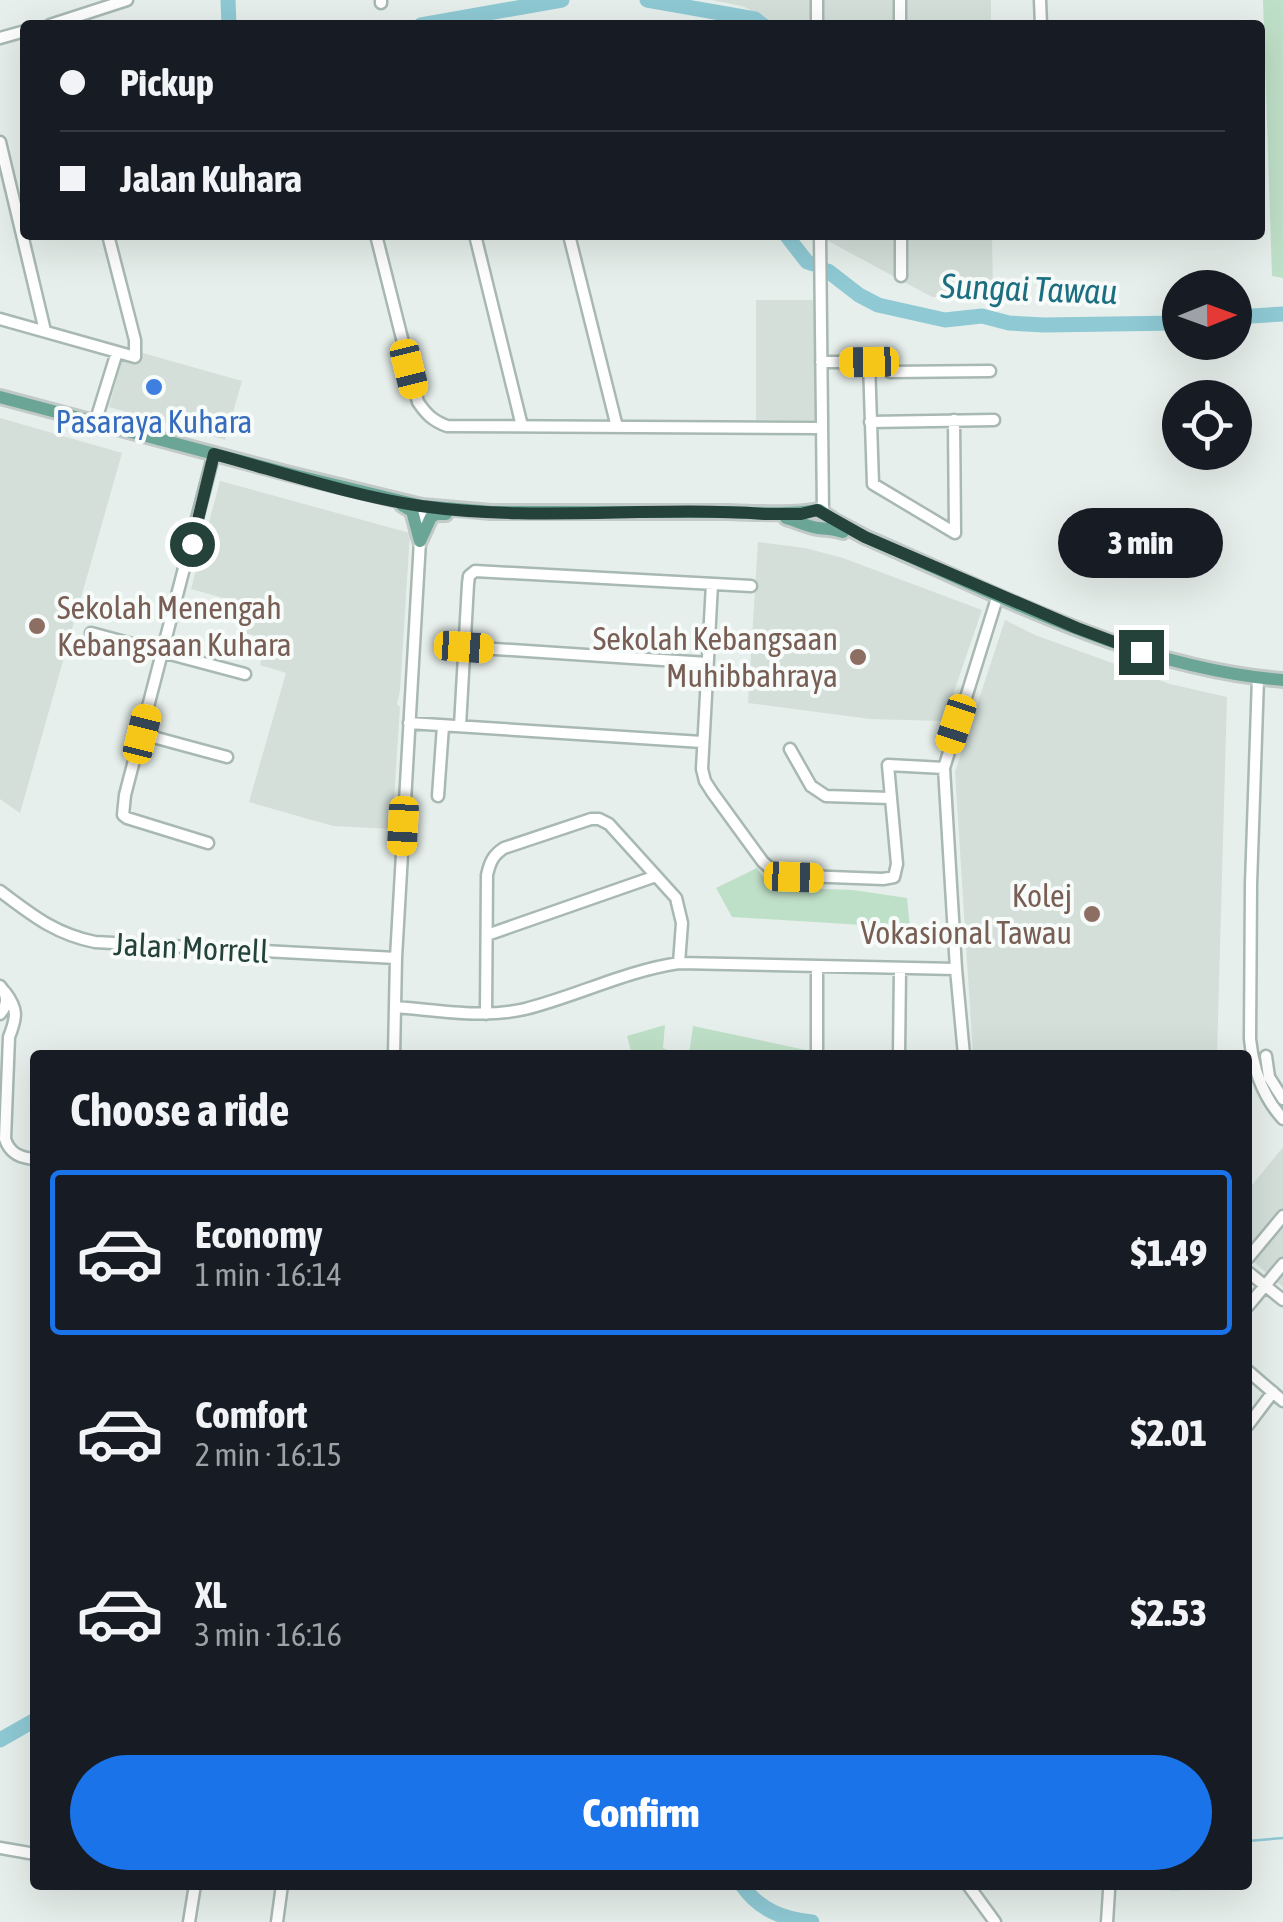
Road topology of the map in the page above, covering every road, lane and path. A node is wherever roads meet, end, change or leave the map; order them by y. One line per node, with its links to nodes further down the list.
1 (128, 0): 2 (street)
2 (69, 20)
3 (0, 142): 4 (street)
4 (20, 226)
5 (23, 240): 14 (street)
6 (109, 240): 15 (street)
7 (377, 240): 24 (street)
8 (477, 240): 24 (street)
9 (570, 240): 25 (street)
10 (820, 240): 16 (street)
11 (901, 240): 12 (street)
12 (901, 276)
13 (0, 318): 14 (street)
14 (45, 330): 15 (street)
15 (116, 352): 23 (street)
16 (821, 362): 17 (street); 26 (street)
17 (869, 362): 18 (street); 22 (street)
18 (990, 371)
19 (0, 396): 23 (main road)
20 (954, 420): 21 (street); 22 (street); 22 (street)
21 (994, 420)
22 (870, 422)
23 (95, 423): 27 (main road)
24 (522, 426): 25 (street)
25 (617, 427): 26 (street)
26 (822, 428): 31 (street)
27 (214, 454): 28 (main road); 38 (street)
28 (391, 500): 29 (main road); 32 (main road)
29 (422, 506): 30 (main road); 32 (street)
30 (490, 512): 31 (main road); 32 (main road)
31 (817, 517): 35 (main road)
32 (420, 541): 43 (street)
33 (712, 584): 34 (street); 37 (street); 39 (street)
34 (750, 586)
35 (998, 595): 41 (main road); 50 (street)
36 (91, 633): 38 (street)
37 (464, 647): 39 (street); 45 (street)
38 (162, 652): 40 (street); 46 (street)
39 (707, 663): 47 (street)
40 (246, 674)
41 (1258, 678): 42 (main road); 71 (street)
42 (1283, 680)
43 (409, 723): 44 (street); 57 (street)
44 (442, 726): 45 (street); 51 (street)
45 (460, 726): 47 (street)
46 (142, 734): 49 (street); 53 (street)
47 (702, 742): 52 (street)
48 (790, 749): 52 (street)
49 (228, 757)
50 (944, 768): 52 (street); 61 (street)
51 (438, 796)
52 (890, 798)
53 (208, 843)
54 (656, 876): 56 (street); 56 (street); 58 (street)
55 (0, 891): 57 (street, Jalan Morrell)
56 (488, 936): 64 (street)
57 (396, 958): 63 (street)
58 (679, 963): 59 (street); 64 (street)
59 (816, 967): 60 (street); 68 (street)
60 (900, 969): 61 (street); 69 (street)
61 (956, 969): 70 (street)
62 (2, 989): 65 (street); 66 (street)
63 (394, 1007): 64 (street); 67 (street)
64 (486, 1014)
65 (0, 1017): 66 (street)
66 (9, 1037): 76 (street)
67 (394, 1050)
68 (817, 1050)
69 (900, 1050)
70 (964, 1050)
71 (1252, 1050)
72 (1252, 1054): 75 (street)
73 (1266, 1056): 74 (street)
74 (1283, 1100)
75 (1283, 1119)
76 (30, 1158)
77 (1283, 1216): 78 (street)
78 (1252, 1253)
79 (1283, 1264): 81 (street)
80 (1252, 1275): 81 (street)
81 (1266, 1286): 82 (street); 83 (street)
82 (1283, 1300)
83 (1252, 1302)
84 (1252, 1374): 85 (street)
85 (1273, 1392): 86 (street); 87 (street)
86 (1283, 1401)
87 (1252, 1420)
88 (0, 1848): 89 (street)
89 (30, 1853)
90 (194, 1890): 94 (street)
91 (281, 1890): 95 (street)
92 (972, 1890): 96 (street)
93 (1109, 1891): 97 (street)
94 (189, 1922)
95 (278, 1922)
96 (995, 1922)
97 (1108, 1922)

